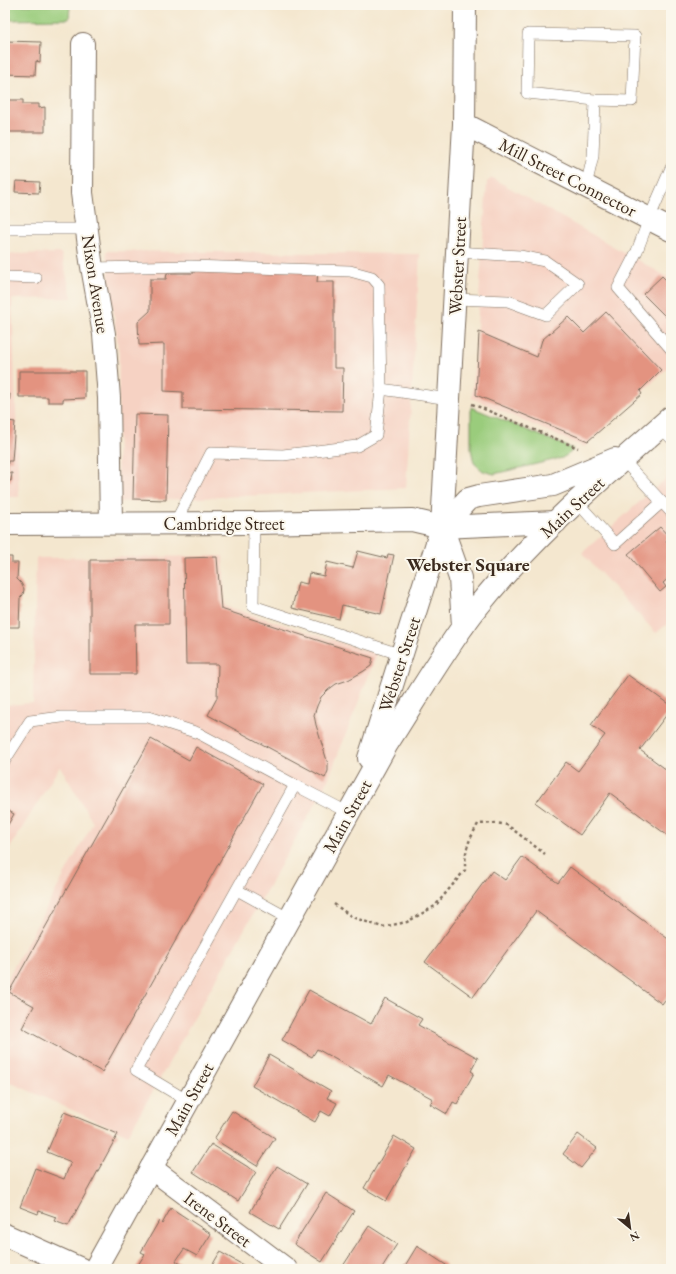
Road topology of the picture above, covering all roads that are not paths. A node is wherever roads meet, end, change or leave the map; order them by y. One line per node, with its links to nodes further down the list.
1 (465, 5): 4 (main road, Webster Street)
2 (83, 44): 9 (main road, Nixon Avenue)
3 (595, 100): 3 (lane); 6 (lane)
4 (464, 124): 6 (main road, Mill Street Connector); 11 (main road, Webster Street)
5 (671, 168): 7 (lane)
6 (586, 186): 7 (main road, Mill Street Connector)
7 (649, 219): 10 (main road, Mill Street Connector); 16 (lane)
8 (5, 229): 9 (lane)
9 (87, 229): 12 (main road, Nixon Avenue)
10 (671, 230)
11 (457, 252): 15 (main road, Webster Street); 15 (lane)
12 (92, 268): 17 (lane); 25 (main road, Nixon Avenue)
13 (5, 277): 14 (lane)
14 (36, 278)
15 (455, 299): 18 (main road, Webster Street)
16 (671, 349)
17 (381, 389): 18 (lane); 26 (lane)
18 (459, 401): 29 (main road, Webster Street)
19 (667, 427): 20 (main road, Main Street)
20 (628, 456): 21 (main road, Main Street); 22 (lane); 29 (main road)
21 (577, 502): 22 (lane); 24 (main road, Main Street)
22 (662, 502): 23 (lane)
23 (671, 512)
24 (556, 522): 29 (main road, Cambridge Street); 30 (main road, Main Street)
25 (111, 523): 26 (main road, Cambridge Street); 28 (main road, Cambridge Street)
26 (175, 523): 27 (main road, Cambridge Street)
27 (254, 523): 29 (main road, Cambridge Street); 31 (lane)
28 (5, 524)
29 (442, 527): 30 (main road, Webster Street); 31 (main road, Webster Street)
30 (463, 626): 34 (main road, Main Street)
31 (402, 655): 34 (main road, Webster Street)
32 (5, 760): 33 (lane)
33 (295, 785): 34 (lane); 35 (lane)
34 (352, 807): 36 (main road, Main Street)
35 (237, 890): 36 (lane); 37 (lane)
36 (290, 919): 37 (main road, Main Street)
37 (188, 1101): 38 (main road, Main Street)
38 (151, 1168): 41 (main road, Main Street); 42 (main road, Irene Street)
39 (5, 1235): 40 (main road)
40 (81, 1269)
41 (95, 1269)
42 (286, 1269)

